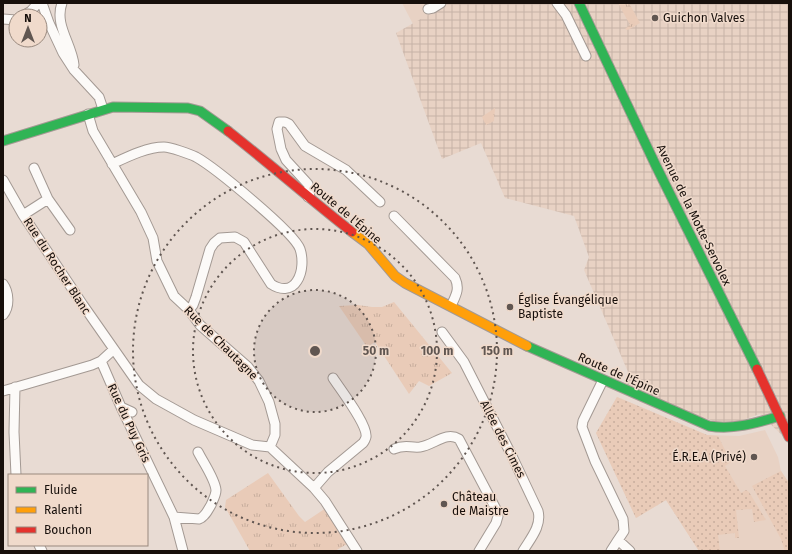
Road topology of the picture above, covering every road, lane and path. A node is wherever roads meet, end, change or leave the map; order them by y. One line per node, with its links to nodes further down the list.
1 (62, 3): 8 (street)
2 (442, 3): 5 (street)
3 (557, 3): 7 (street)
4 (579, 3): 34 (street, Avenue de la Motte-Servolex)
5 (428, 9)
6 (48, 29): 8 (street)
7 (586, 56)
8 (74, 70): 9 (street)
9 (103, 109): 10 (street, Route de l'Épine); 15 (street, Route de l'Épine)
10 (88, 114): 11 (street, Route de l'Épine); 12 (street, Rue de Chautagne)
11 (3, 141)
12 (112, 164): 23 (street, Rue de Chautagne); 23 (street)
13 (34, 168): 16 (street)
14 (3, 180): 18 (street, Rue du Rocher Blanc)
15 (308, 197): 17 (street); 22 (street, Route de l'Épine)
16 (48, 199): 18 (street); 20 (street)
17 (380, 202)
18 (23, 215): 26 (street, Rue du Rocher Blanc)
19 (394, 216): 22 (street)
20 (70, 230)
21 (3, 284): 24 (street)
22 (451, 306): 29 (street, Route de l'Épine)
23 (189, 310): 36 (street, Rue de Chautagne)
24 (3, 315)
25 (442, 332): 46 (street, Allée des Cimes)
26 (114, 350): 27 (street); 36 (street, Rue du Rocher Blanc)
27 (101, 361): 30 (street); 32 (street, Rue du Puy Gris)
28 (333, 378): 40 (street)
29 (603, 380): 34 (street, Route de l'Épine); 42 (street)
30 (15, 387): 31 (street); 39 (street)
31 (3, 391)
32 (121, 407): 33 (street); 41 (street, Rue du Puy Gris)
33 (132, 412)
34 (780, 416): 35 (street, Avenue de la Motte-Servolex)
35 (789, 437)
36 (270, 447): 40 (street)
37 (394, 449): 45 (street)
38 (198, 452): 41 (street)
39 (16, 474)
40 (314, 488): 44 (street)
41 (174, 517): 43 (street, Rue du Puy Gris)
42 (618, 540): 47 (street); 48 (street)
43 (182, 551)
44 (357, 551)
45 (479, 551)
46 (523, 551)
47 (611, 551)
48 (630, 551)

